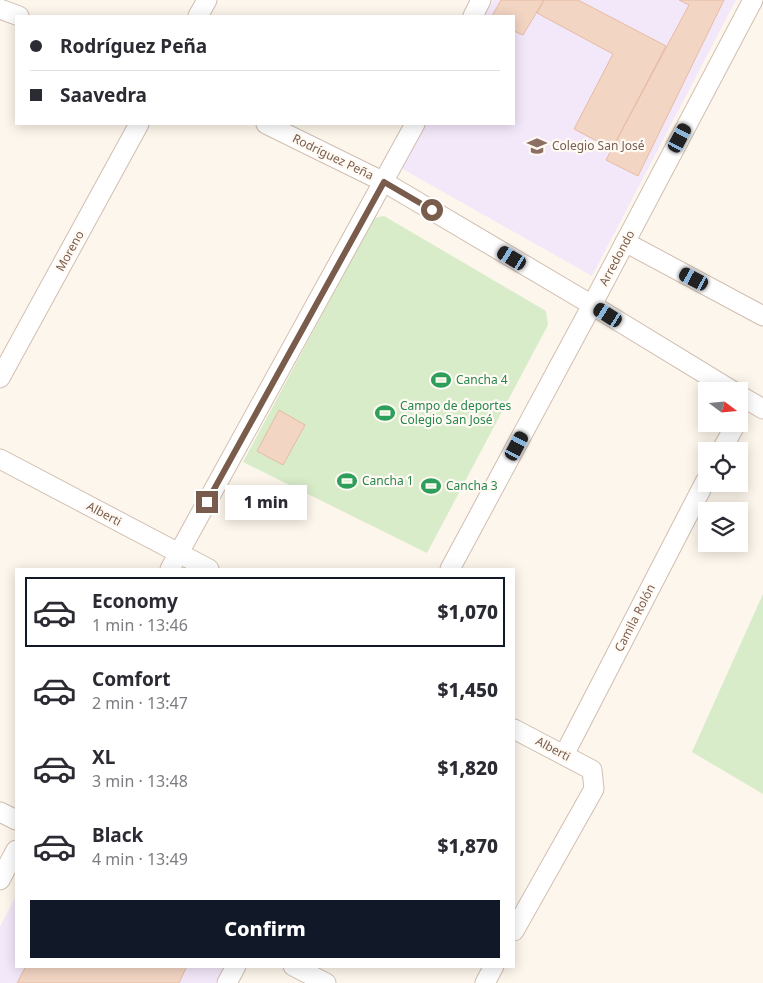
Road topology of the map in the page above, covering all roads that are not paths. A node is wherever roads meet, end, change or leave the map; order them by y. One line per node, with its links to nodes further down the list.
1 (207, 0): 6 (street)
2 (481, 0): 7 (street)
3 (753, 0): 12 (street, Arredondo)
4 (0, 8): 5 (street)
5 (17, 15)
6 (199, 15)
7 (474, 15)
8 (139, 125): 15 (street, Moreno)
9 (268, 125): 11 (street, Rodríguez Peña)
10 (414, 125): 11 (street)
11 (384, 182): 13 (street, Rodríguez Peña); 19 (street)
12 (625, 242): 13 (street, Arredondo); 14 (street)
13 (592, 305): 16 (street, Rodríguez Peña); 21 (street, Arredondo)
14 (763, 316)
15 (0, 378)
16 (718, 382)
17 (0, 459): 19 (street, Alberti)
18 (700, 492): 23 (street, Camila Rolón)
19 (174, 561): 20 (street, Alberti)
20 (205, 568)
21 (451, 568)
22 (515, 730): 23 (street, Alberti)
23 (564, 755): 28 (street, Alberti)
24 (0, 812): 25 (street)
25 (15, 820)
26 (15, 852): 27 (street)
27 (0, 880)
28 (515, 929)
29 (235, 968): 32 (street)
30 (297, 968): 33 (street)
31 (493, 968): 34 (street)
32 (227, 983)
33 (326, 983)
34 (484, 983)

